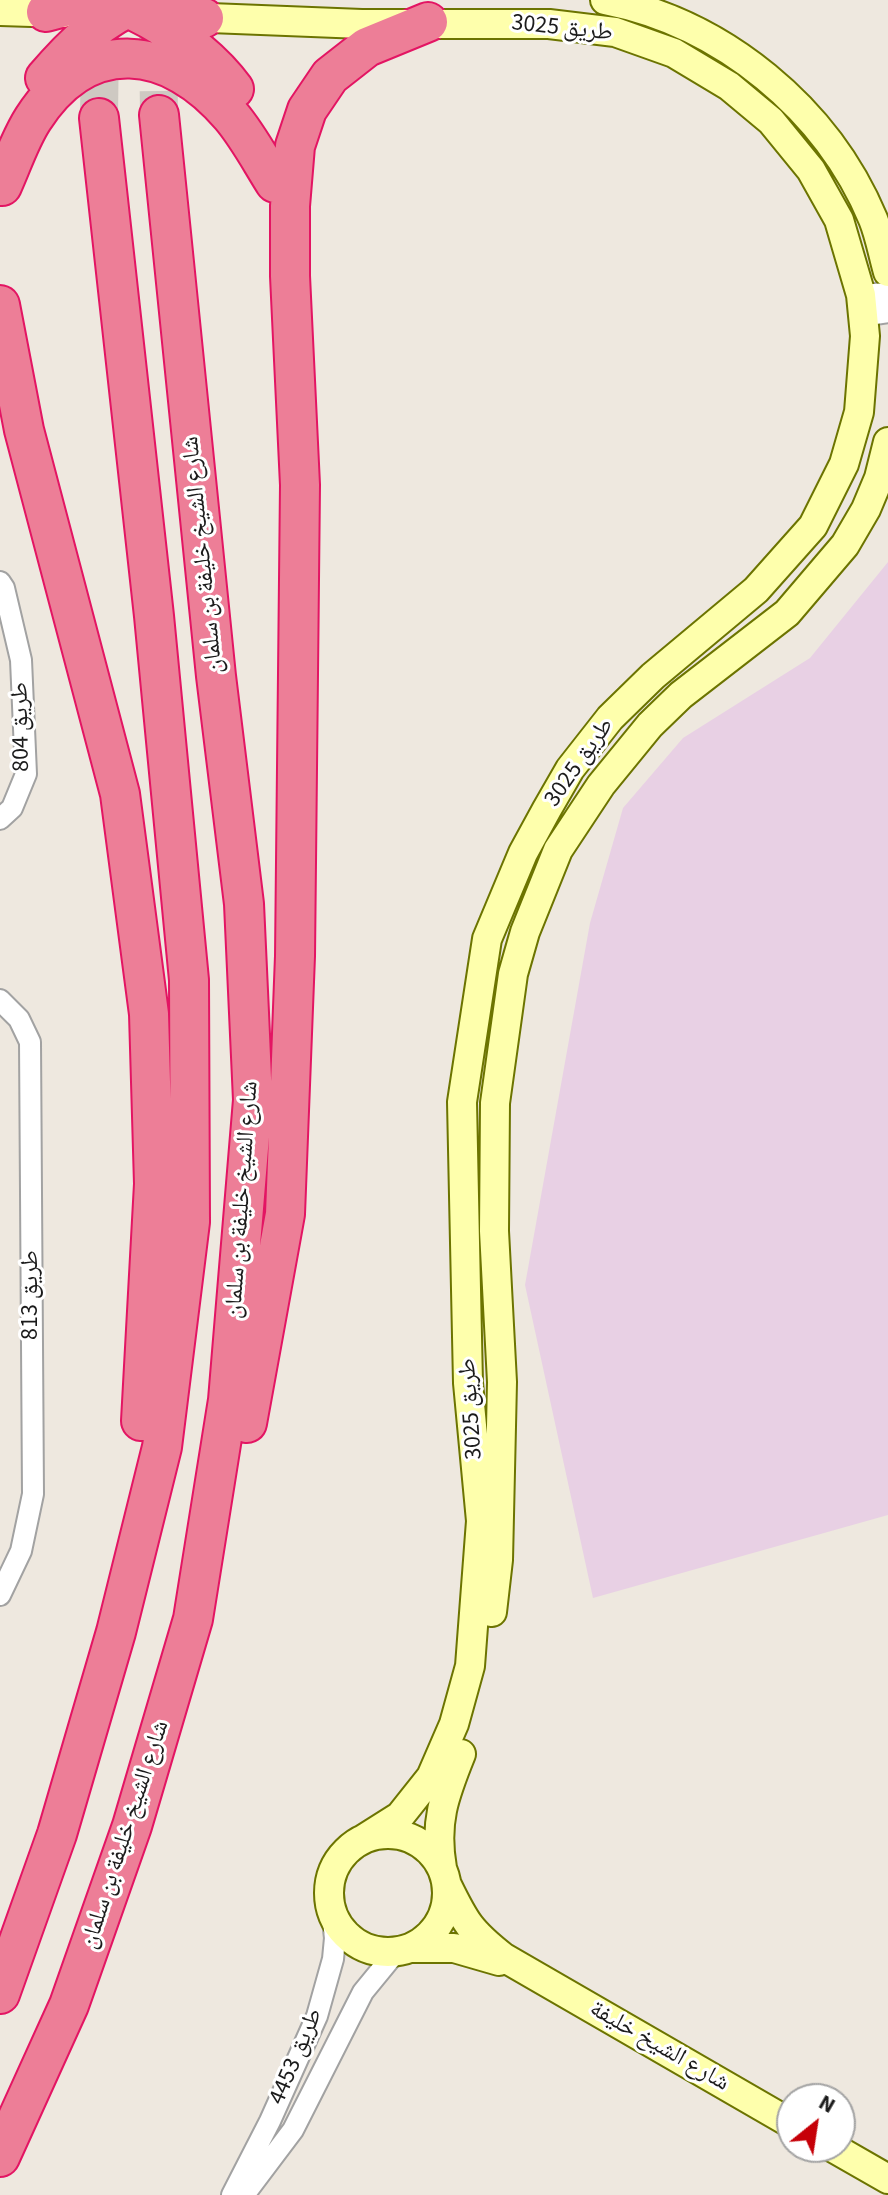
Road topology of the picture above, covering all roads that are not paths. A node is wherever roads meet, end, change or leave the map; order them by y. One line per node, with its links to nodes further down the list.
1 (605, 0): 11 (street, طريق 3025)
2 (128, 6): 4 (highway); 5 (highway); 9 (highway); 10 (highway)
3 (0, 11): 4 (street)
4 (46, 12)
5 (204, 18): 6 (street)
6 (428, 22): 13 (highway); 14 (street, طريق 3025)
7 (159, 115): 27 (highway, شارع الشيخ خليفة بن سلمان)
8 (99, 118): 28 (highway)
9 (275, 183): 10 (highway); 13 (highway)
10 (1, 195)
11 (881, 228): 12 (street, طريق 3025)
12 (888, 272)
13 (290, 276): 27 (highway)
14 (875, 304): 21 (street, طريق 3025)
15 (0, 305): 28 (highway)
16 (888, 442): 17 (street, طريق 3025)
17 (884, 467): 22 (street, طريق 3025)
18 (0, 582): 19 (street, طريق 804)
19 (0, 819)
20 (0, 1000): 26 (street, طريق 813)
21 (462, 1102): 22 (street); 23 (street, طريق 3025)
22 (495, 1103): 24 (street, طريق 3025)
23 (467, 1348): 24 (street); 25 (street, طريق 3025)
24 (500, 1348): 25 (street, طريق 3025)
25 (487, 1439): 29 (street, طريق 3025); 30 (street, طريق 3025)
26 (0, 1595)
27 (193, 1619): 36 (highway, شارع الشيخ خليفة بن سلمان)
28 (116, 1632): 34 (highway)
29 (362, 1840): 30 (street); 31 (street)
30 (445, 1876): 32 (street); 33 (street, شارع الشيخ خليفة)
31 (332, 1912): 32 (street); 39 (street, طريق 4453)
32 (404, 1950): 33 (street, شارع الشيخ خليفة); 40 (street, طريق 4453)
33 (526, 1971): 35 (street, شارع الشيخ خليفة)
34 (0, 1994)
35 (776, 2115)
36 (0, 2157)
37 (856, 2161): 38 (street)
38 (888, 2179)
39 (232, 2195)
40 (244, 2195)

